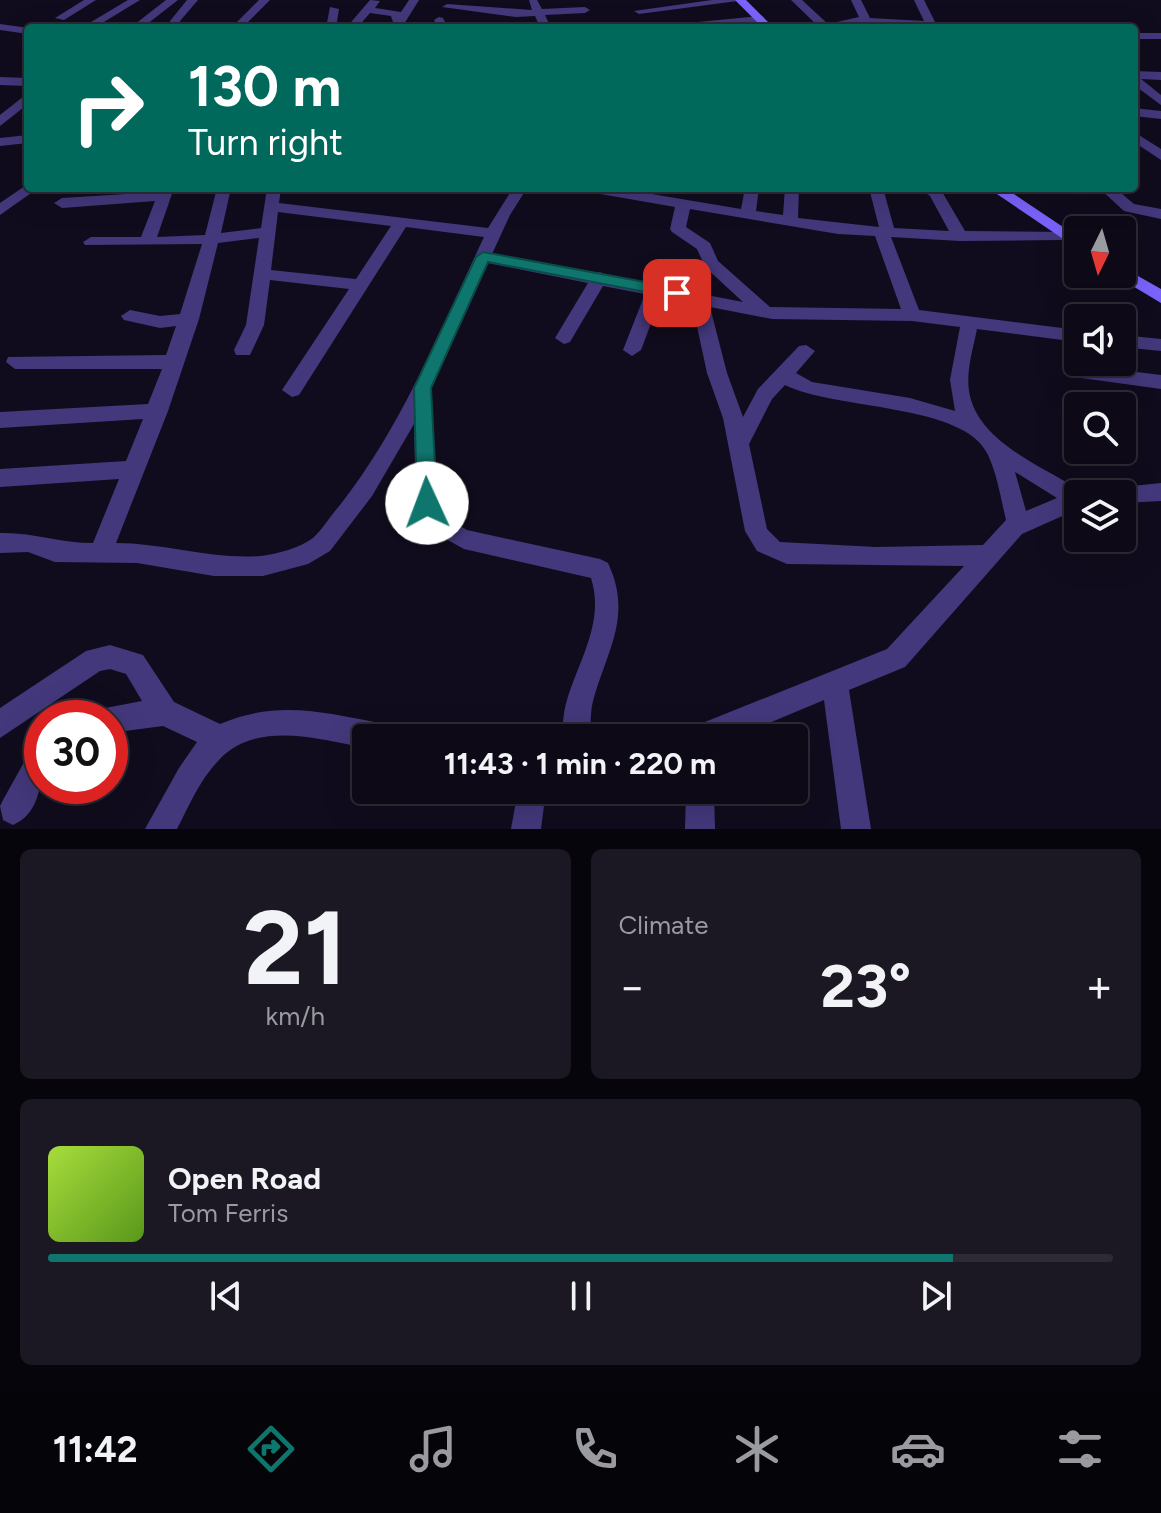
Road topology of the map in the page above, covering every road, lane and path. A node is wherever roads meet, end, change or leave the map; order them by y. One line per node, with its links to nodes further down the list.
1 (91, 0): 21 (street)
2 (173, 0): 25 (street)
3 (193, 0): 26 (street)
4 (265, 0): 27 (street)
5 (377, 0): 18 (street)
6 (414, 0): 31 (street)
7 (532, 0): 20 (street)
8 (630, 0): 19 (street)
9 (740, 0): 19 (street); 22 (street)
10 (796, 0): 36 (street)
11 (853, 0): 23 (street)
12 (919, 0): 38 (street)
13 (129, 1): 24 (street)
14 (473, 5): 16 (street); 20 (street)
15 (582, 6): 20 (street)
16 (447, 7)
17 (334, 9): 28 (street)
18 (367, 10): 29 (street); 30 (street)
19 (639, 11): 33 (street)
20 (539, 14): 32 (street)
21 (60, 18)
22 (760, 19): 34 (street); 35 (street)
23 (858, 23): 37 (street)
24 (92, 24)
25 (140, 24)
26 (175, 24)
27 (240, 24)
28 (332, 24)
29 (355, 24)
30 (400, 24)
31 (401, 24)
32 (544, 24)
33 (641, 24)
34 (708, 24)
35 (765, 24)
36 (822, 24)
37 (892, 24)
38 (926, 24)
39 (3, 29): 40 (street)
40 (24, 31)
41 (1138, 36): 42 (street)
42 (1161, 36)
43 (1161, 76): 44 (street)
44 (1138, 77)
45 (0, 81): 47 (street)
46 (1138, 81): 49 (street)
47 (24, 82)
48 (24, 101): 52 (street)
49 (1161, 101)
50 (1138, 112): 51 (street)
51 (1161, 115)
52 (0, 122)
53 (1161, 123): 54 (street)
54 (1138, 124)
55 (24, 139): 57 (street)
56 (1138, 139): 58 (street)
57 (0, 142)
58 (1161, 156)
59 (24, 192): 76 (street)
60 (165, 192): 73 (street); 89 (street)
61 (223, 192): 86 (street)
62 (274, 192): 75 (street)
63 (518, 192): 82 (street)
64 (639, 192): 72 (street)
65 (690, 192): 74 (street)
66 (751, 192): 78 (street)
67 (792, 192): 79 (street)
68 (877, 192): 83 (street)
69 (934, 192): 85 (street)
70 (1001, 192): 84 (street)
71 (1111, 192): 77 (street)
72 (661, 194): 74 (street)
73 (62, 203)
74 (685, 205): 78 (street); 98 (street)
75 (272, 207): 80 (street); 81 (street)
76 (0, 210)
77 (1161, 214)
78 (748, 216): 79 (street)
79 (790, 222): 83 (street)
80 (401, 223): 82 (street); 94 (street)
81 (269, 232): 86 (street); 91 (street)
82 (494, 233): 90 (street)
83 (885, 233): 85 (street); 99 (street)
84 (1064, 234)
85 (960, 236): 87 (street)
86 (212, 239): 89 (street); 101 (street)
87 (1064, 239)
88 (91, 242): 89 (street)
89 (147, 242)
90 (483, 257): 92 (street); 115 (street)
91 (264, 274): 94 (street); 107 (street)
92 (600, 277): 95 (street); 104 (street)
93 (1136, 281): 97 (street)
94 (360, 285): 116 (street)
95 (655, 289): 96 (street); 108 (street)
96 (699, 297): 98 (street); 120 (street)
97 (1161, 297)
98 (764, 311): 99 (street)
99 (912, 315): 102 (street)
100 (130, 316): 101 (street)
101 (190, 319): 111 (street)
102 (970, 321): 103 (street); 119 (street)
103 (1064, 334)
104 (564, 338)
105 (1136, 342): 106 (street)
106 (1161, 345)
107 (243, 350)
108 (632, 350)
109 (806, 351): 112 (street)
110 (15, 362): 111 (street)
111 (175, 362): 117 (street)
112 (783, 375): 119 (street); 120 (street)
113 (1113, 376): 114 (street)
114 (1161, 382)
115 (422, 388): 130 (street); 136 (street)
116 (292, 390)
117 (158, 411): 118 (street); 122 (street)
118 (0, 420)
119 (973, 424): 121 (street)
120 (737, 447): 131 (street)
121 (997, 448): 124 (street); 128 (street)
122 (134, 469): 123 (street); 130 (street)
123 (0, 478)
124 (1064, 490)
125 (1161, 492): 126 (street)
126 (1136, 493)
127 (1064, 505): 128 (street)
128 (1019, 525): 131 (street)
129 (0, 543): 130 (street)
130 (100, 553)
131 (990, 555): 132 (street)
132 (835, 683): 137 (street); 147 (street)
133 (164, 712): 134 (street); 135 (street); 139 (street)
134 (128, 717)
135 (0, 724)
136 (577, 724)
137 (734, 724)
138 (352, 732): 139 (street)
139 (221, 739): 144 (street)
140 (24, 790): 143 (street)
141 (530, 804): 145 (street)
142 (700, 804): 146 (street)
143 (13, 810)
144 (160, 829)
145 (526, 829)
146 (700, 829)
147 (856, 829)

